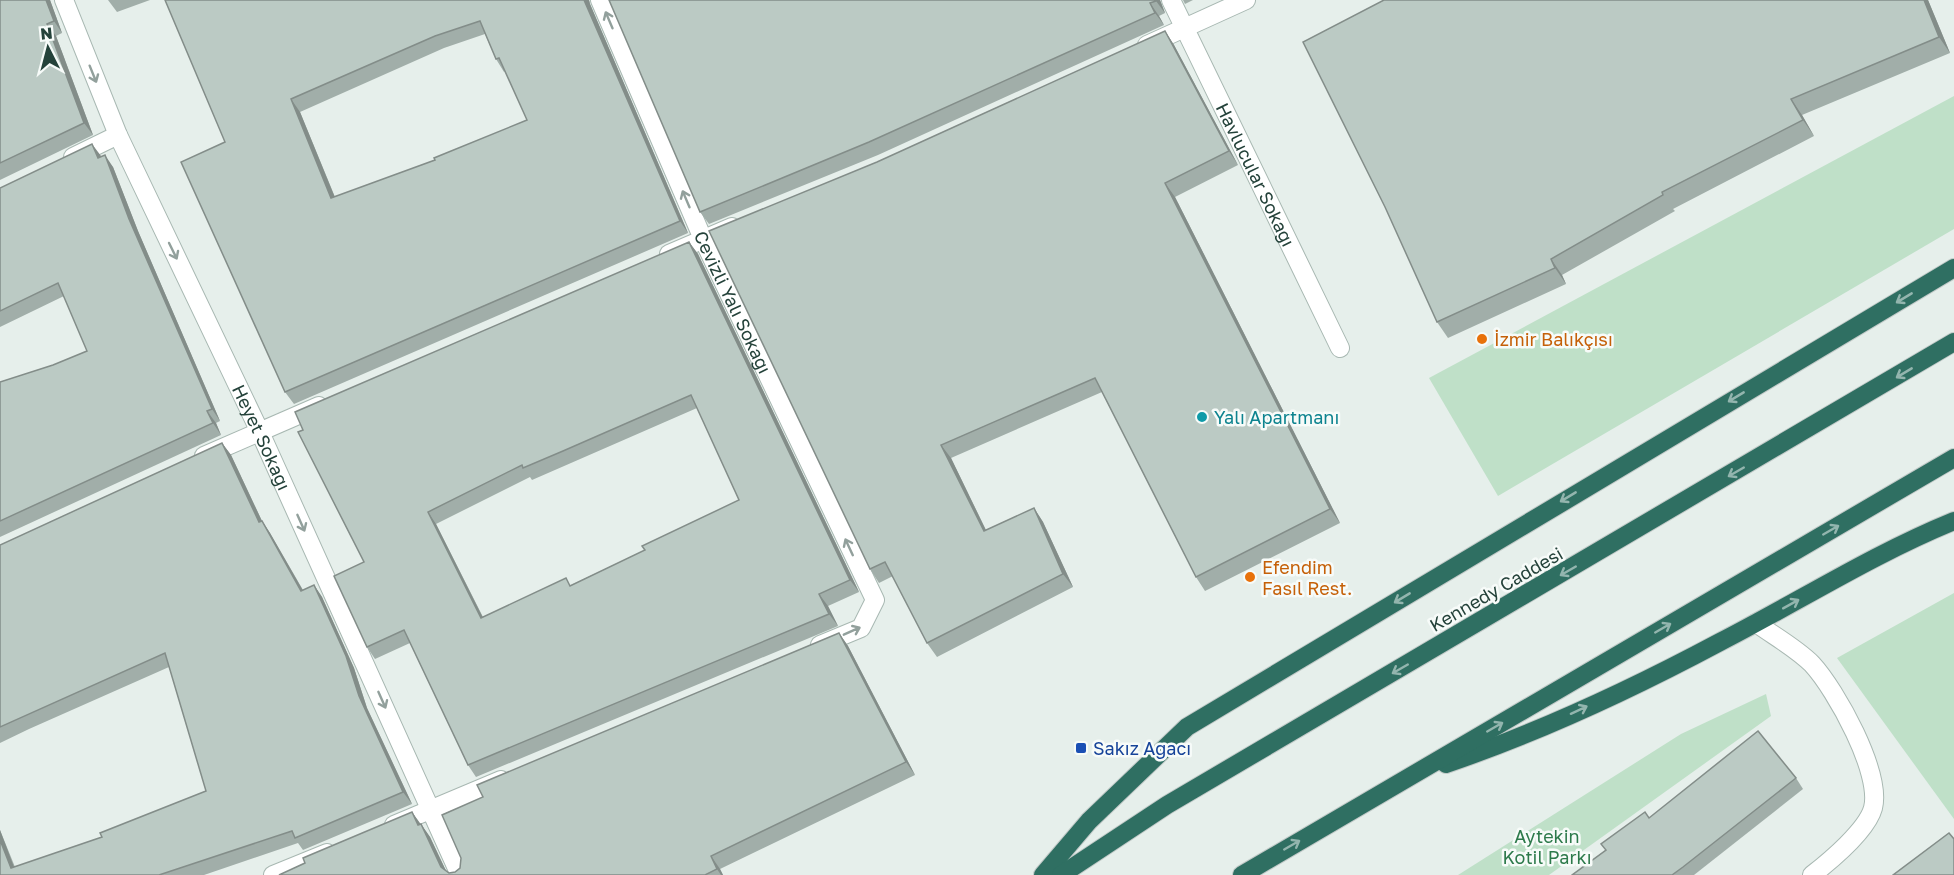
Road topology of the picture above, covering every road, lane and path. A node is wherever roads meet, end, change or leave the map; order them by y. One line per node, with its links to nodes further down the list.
1 (64, 0): 7 (street, Heyet Sokağı, one-way to 7)
2 (600, 0): 10 (street, Cevizli Yalı Sokağı, one-way to 2)
3 (1171, 0): 5 (street, Havlucular Sokağı)
4 (1246, 0): 5 (street)
5 (1183, 29): 6 (street); 14 (street, Havlucular Sokağı)
6 (1130, 53)
7 (118, 135): 8 (street); 16 (street, Heyet Sokağı, one-way to 16)
8 (53, 166)
9 (745, 221): 10 (street)
10 (703, 239): 11 (street); 21 (street, Cevizli Yalı Sokağı, one-way to 10)
11 (650, 262)
12 (1954, 268): 29 (highway, one-way to 29)
13 (1954, 342): 30 (highway, Kennedy Caddesi, one-way to 30)
14 (1340, 348)
15 (331, 401): 16 (street)
16 (259, 430): 18 (street); 24 (street, Heyet Sokağı, one-way to 24)
17 (1954, 458): 23 (highway, one-way to 17)
18 (184, 465)
19 (1954, 520): 20 (highway, one-way to 19)
20 (1756, 623): 23 (highway, one-way to 20); 32 (street)
21 (806, 651)
22 (519, 772): 24 (street)
23 (1408, 778): 31 (highway, one-way to 23)
24 (431, 809): 25 (street); 28 (street, Heyet Sokağı)
25 (378, 831)
26 (347, 844): 27 (street)
27 (273, 875)
28 (460, 875)
29 (1043, 875)
30 (1061, 875)
31 (1242, 875)
32 (1812, 875)

